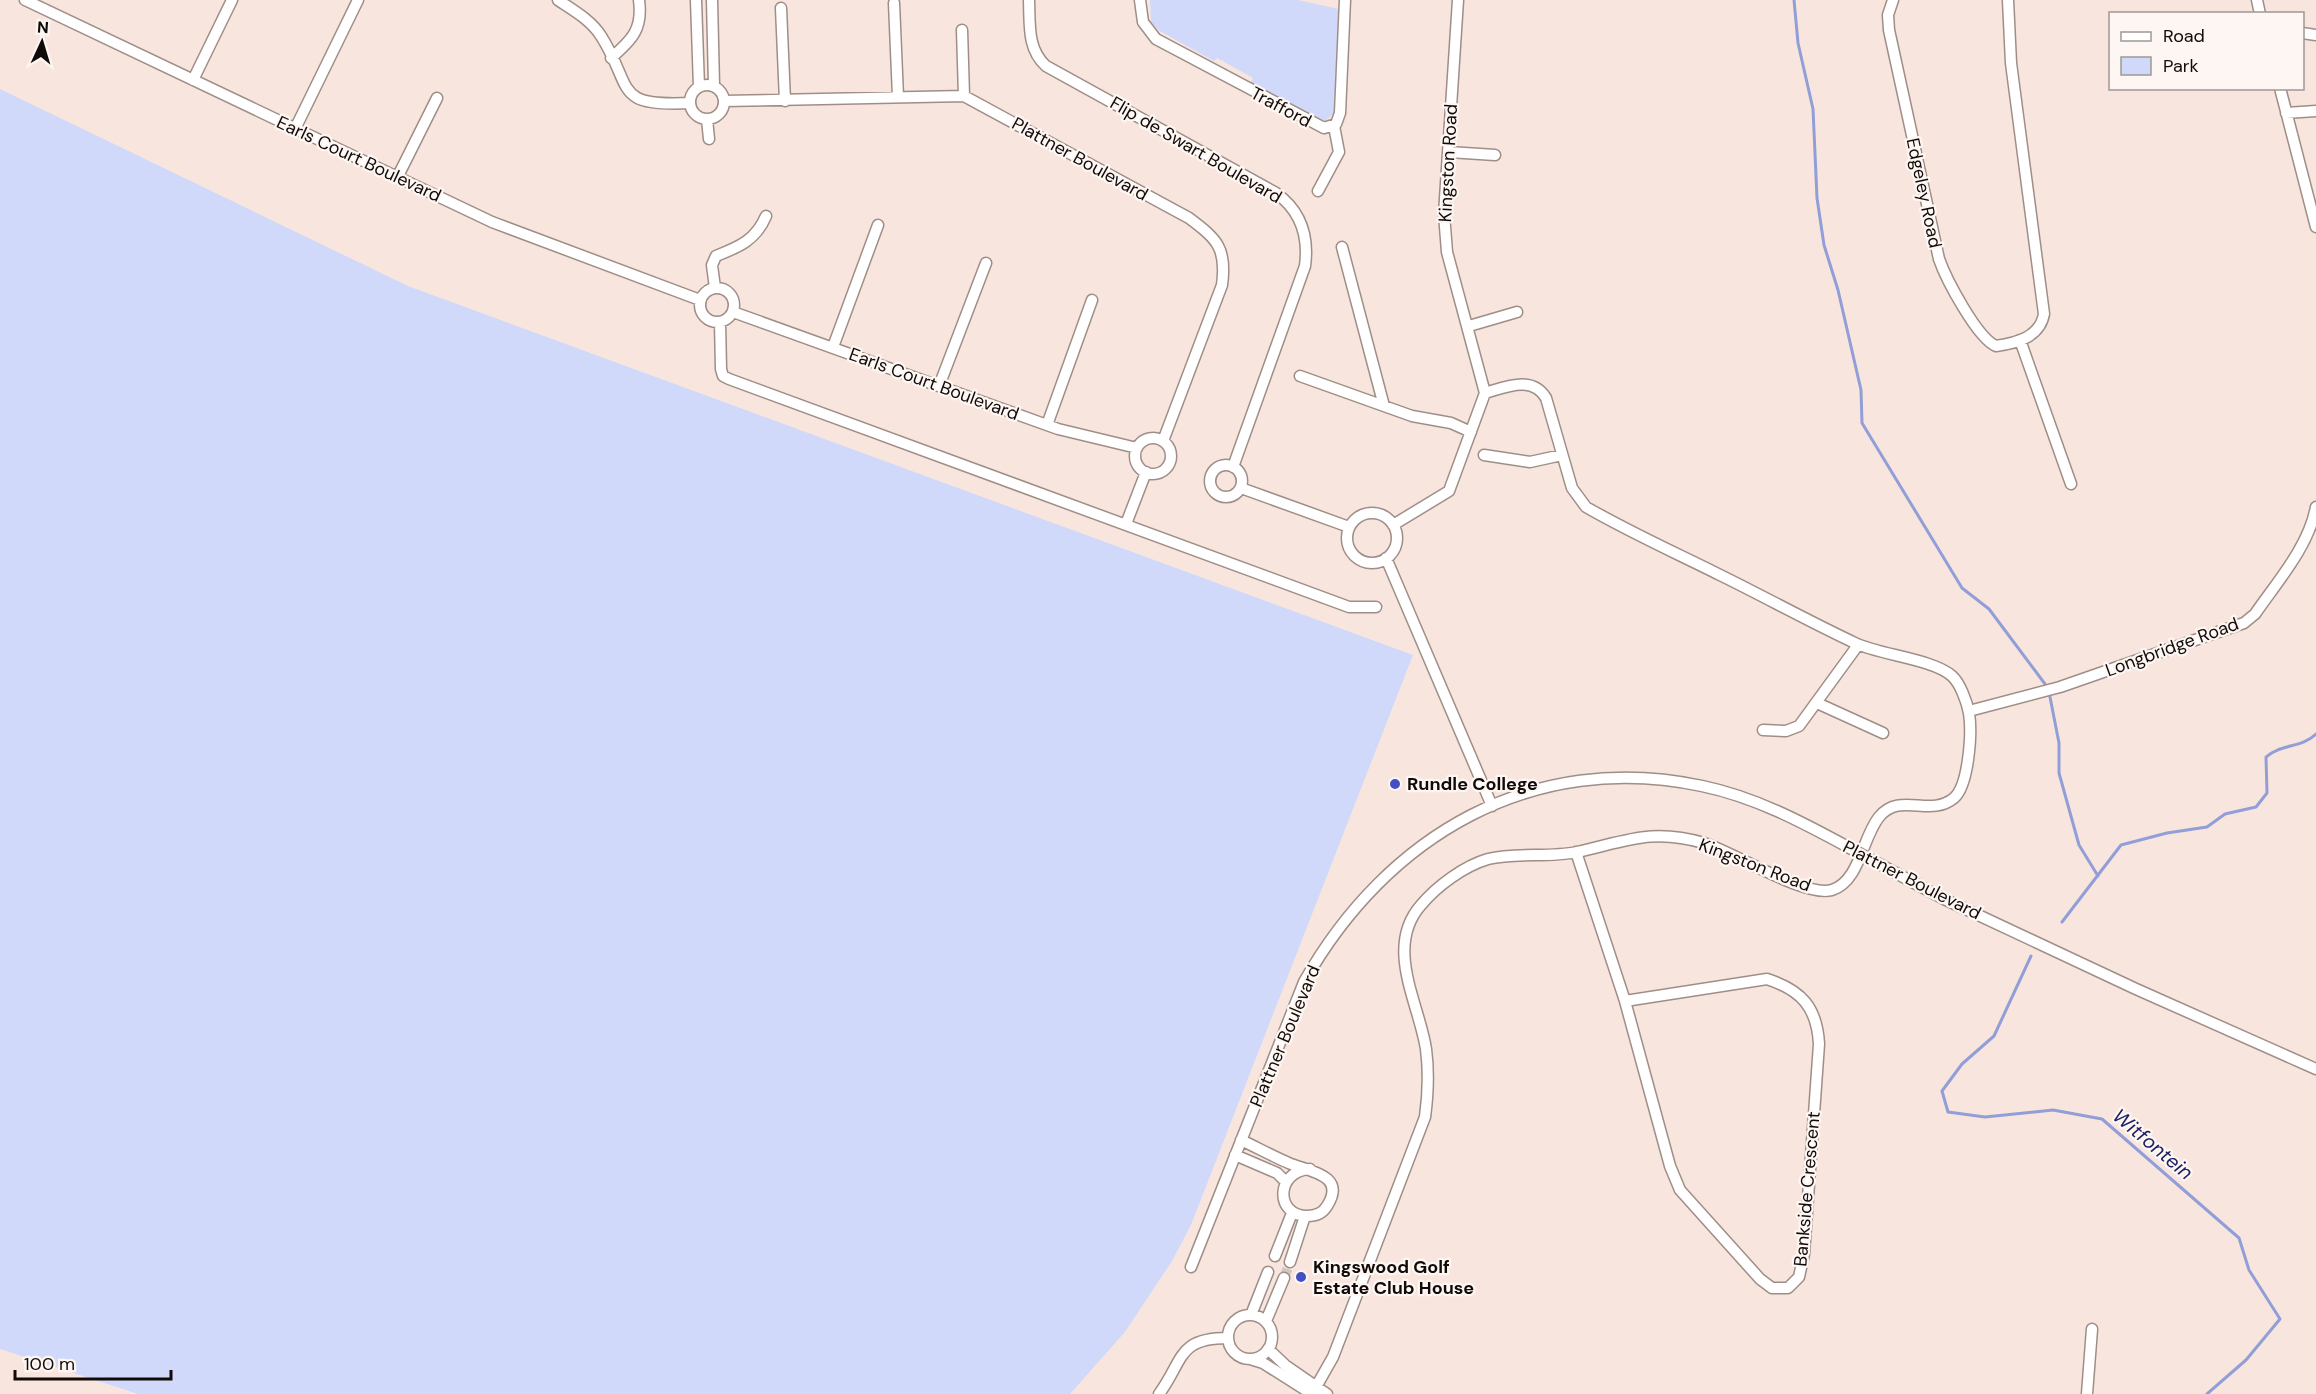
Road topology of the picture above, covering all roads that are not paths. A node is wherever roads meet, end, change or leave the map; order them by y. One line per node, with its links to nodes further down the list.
1 (26, 0): 18 (street, Earls Court Boulevard)
2 (232, 0): 18 (street)
3 (358, 0): 32 (street)
4 (558, 0): 17 (street)
5 (639, 0): 17 (street)
6 (696, 0): 20 (street)
7 (712, 0): 19 (street)
8 (1029, 0): 62 (street, Flip de Swart Boulevard)
9 (1140, 0): 31 (street, Trafford)
10 (1345, 0): 31 (street, Trafford)
11 (1458, 0): 34 (street, Kingston Road)
12 (1893, 0): 50 (street, Edgeley Road)
13 (2008, 0): 50 (street)
14 (894, 3): 23 (street)
15 (781, 8): 26 (street)
16 (963, 30): 22 (street)
17 (611, 58): 27 (street)
18 (193, 80): 32 (street, Earls Court Boulevard)
19 (714, 85): 20 (street); 25 (street)
20 (699, 87): 27 (street)
21 (2280, 90): 29 (street)
22 (964, 96): 23 (street, Plattner Boulevard); 58 (street, Plattner Boulevard)
23 (898, 97): 26 (street, Plattner Boulevard)
24 (437, 98): 36 (street)
25 (724, 101): 26 (street, Plattner Boulevard); 30 (street)
26 (785, 101)
27 (690, 103): 30 (street)
28 (2316, 111): 29 (street)
29 (2286, 113): 40 (street)
30 (707, 119): 33 (street)
31 (1334, 126): 37 (street)
32 (295, 129): 36 (street, Earls Court Boulevard)
33 (709, 139)
34 (1449, 152): 35 (street); 49 (street, Kingston Road)
35 (1495, 155)
36 (398, 176): 44 (street, Earls Court Boulevard)
37 (1318, 191)
38 (766, 216): 43 (street)
39 (878, 225): 51 (street)
40 (2316, 227)
41 (1342, 247): 55 (street)
42 (986, 262): 53 (street)
43 (715, 288): 44 (street); 46 (street)
44 (700, 300): 48 (street)
45 (1092, 300): 56 (street)
46 (733, 312): 48 (street); 51 (street, Earls Court Boulevard)
47 (1517, 312): 49 (street)
48 (720, 322): 67 (street)
49 (1469, 326): 54 (street, Kingston Road)
50 (2020, 340): 64 (street)
51 (833, 347): 53 (street, Earls Court Boulevard)
52 (1300, 376): 55 (street)
53 (939, 386): 56 (street, Earls Court Boulevard)
54 (1485, 393): 57 (street); 61 (street, Kingston Road)
55 (1384, 406): 57 (street)
56 (1047, 425): 59 (street, Earls Court Boulevard)
57 (1471, 432): 68 (street)
58 (1163, 441): 59 (street); 63 (street)
59 (1137, 448): 63 (street)
60 (1484, 455): 61 (street)
61 (1562, 455): 72 (street, Kingston Road)
62 (1233, 467): 65 (street); 65 (street)
63 (1146, 472): 67 (street)
64 (2071, 484)
65 (1241, 488): 69 (street)
66 (2316, 507): 74 (street, Longbridge Road)
67 (1126, 524): 71 (street)
68 (1393, 525): 69 (street); 70 (street)
69 (1349, 527): 70 (street)
70 (1386, 558): 77 (street)
71 (1376, 607)
72 (1858, 645): 73 (street); 74 (street, Kingston Road)
73 (1817, 703): 75 (street); 76 (street)
74 (1969, 711): 78 (street, Kingston Road)
75 (1763, 730)
76 (1883, 733)
77 (1492, 806): 80 (street, Plattner Boulevard, bridge); 81 (street, Plattner Boulevard)
78 (1576, 852): 79 (street, Bankside Crescent); 102 (street, Kingston Road)
79 (1625, 1001): 79 (street, Bankside Crescent)
80 (2316, 1069)
81 (1241, 1140): 82 (street, Plattner Boulevard); 83 (street)
82 (1235, 1155): 84 (street); 91 (street, Plattner Boulevard)
83 (1310, 1169): 84 (street); 86 (street)
84 (1286, 1182): 85 (street)
85 (1292, 1213): 86 (street); 87 (street)
86 (1305, 1216): 88 (street)
87 (1282, 1240): 88 (street); 89 (street)
88 (1297, 1245): 90 (street)
89 (1275, 1256)
90 (1290, 1262)
91 (1191, 1267)
92 (1268, 1272): 94 (street)
93 (1284, 1278): 95 (street)
94 (1261, 1291): 95 (street); 96 (street)
95 (1276, 1297): 97 (street)
96 (1251, 1315): 97 (street); 99 (street)
97 (1266, 1321): 100 (street)
98 (2092, 1329): 105 (street)
99 (1228, 1338): 101 (street); 103 (street)
100 (1268, 1349): 101 (street); 102 (street)
101 (1248, 1359): 102 (street)
102 (1313, 1391): 104 (street)
103 (1159, 1394)
104 (1327, 1394)
105 (2087, 1394)

